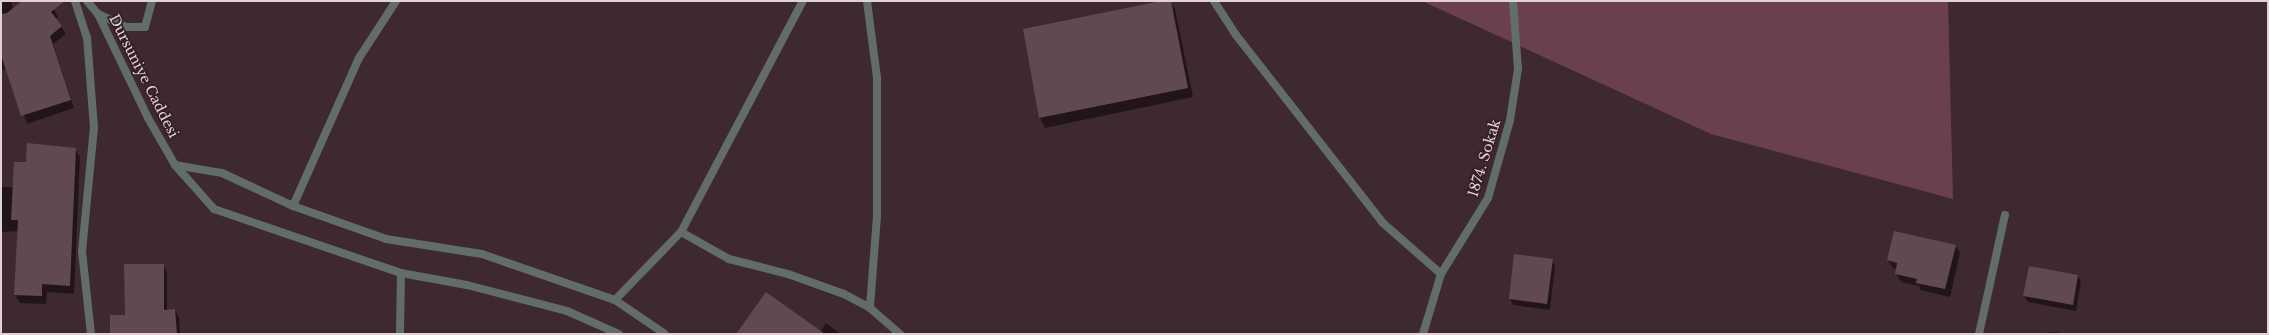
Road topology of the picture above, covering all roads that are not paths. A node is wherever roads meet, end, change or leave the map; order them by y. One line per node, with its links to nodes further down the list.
1 (75, 1): 18 (street)
2 (87, 1): 9 (street, Dursuniye Caddesi)
3 (152, 1): 9 (street)
4 (396, 1): 11 (street)
5 (803, 1): 13 (street)
6 (867, 1): 17 (street)
7 (1214, 1): 15 (street)
8 (1513, 1): 15 (street, 1874. Sokak)
9 (98, 14): 10 (street, Dursuniye Caddesi)
10 (175, 165): 11 (street); 14 (street, Dursuniye Caddesi)
11 (293, 206): 16 (street)
12 (2005, 215): 24 (street)
13 (681, 232): 16 (street); 17 (street)
14 (402, 273): 19 (street); 20 (street, Dursuniye Caddesi)
15 (1441, 274): 23 (street, 1874. Sokak)
16 (615, 300): 21 (street)
17 (870, 308): 22 (street)
18 (91, 334)
19 (400, 334)
20 (619, 334)
21 (665, 334)
22 (900, 334)
23 (1424, 334)
24 (1979, 334)

